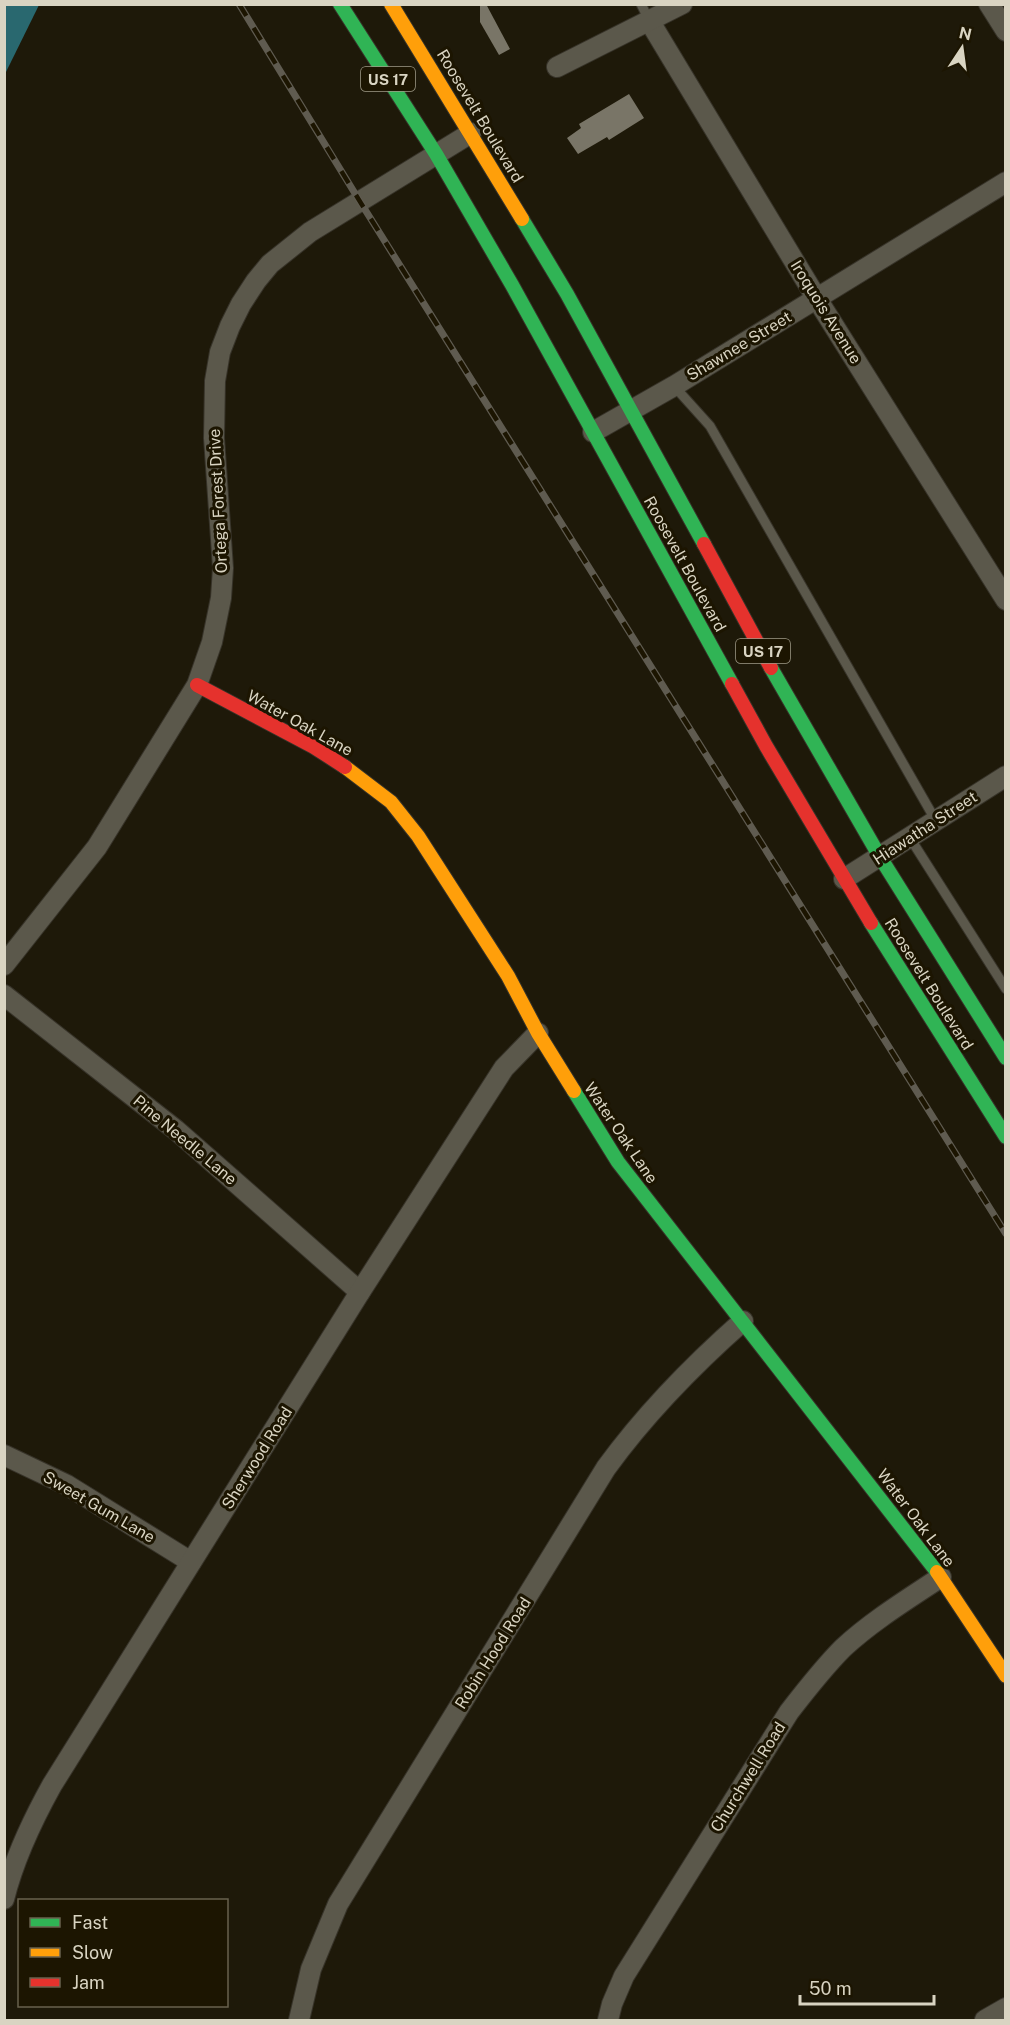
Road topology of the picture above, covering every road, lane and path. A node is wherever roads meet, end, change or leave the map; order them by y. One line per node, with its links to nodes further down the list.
1 (340, 4): 9 (main road, Roosevelt Boulevard / US 17)
2 (391, 4): 8 (main road, Roosevelt Boulevard / US 17)
3 (682, 4): 5 (street)
4 (989, 4): 6 (street)
5 (645, 13): 7 (street); 11 (street, Iroquois Avenue)
6 (1005, 31)
7 (557, 67)
8 (471, 132): 9 (street, Ortega Forest Drive); 13 (main road, Roosevelt Boulevard / US 17)
9 (436, 154): 14 (main road, Roosevelt Boulevard / US 17); 16 (street, Ortega Forest Drive)
10 (1005, 182): 11 (street, Shawnee Street)
11 (817, 299): 12 (street, Shawnee Street); 15 (street, Iroquois Avenue)
12 (675, 386): 13 (street, Shawnee Street); 18 (lane)
13 (631, 411): 14 (street, Shawnee Street); 20 (main road, Roosevelt Boulevard / US 17)
14 (593, 432): 21 (main road, Roosevelt Boulevard / US 17)
15 (1005, 600)
16 (197, 685): 22 (street, Ortega Forest Drive); 25 (main road, Water Oak Lane)
17 (1005, 776): 18 (street, Hiawatha Street)
18 (936, 821): 19 (street, Hiawatha Street)
19 (910, 838): 20 (street, Hiawatha Street); 23 (lane)
20 (880, 857): 21 (street, Hiawatha Street); 26 (main road, Roosevelt Boulevard / US 17)
21 (844, 879): 27 (main road, Roosevelt Boulevard / US 17)
22 (4, 965)
23 (1005, 989)
24 (4, 995): 28 (street, Pine Needle Lane)
25 (538, 1033): 28 (street, Sherwood Road); 29 (main road, Water Oak Lane)
26 (1005, 1058)
27 (1005, 1137)
28 (360, 1292): 31 (street, Sherwood Road)
29 (743, 1321): 32 (main road, Water Oak Lane); 36 (street, Robin Hood Road)
30 (4, 1455): 31 (street, Sweet Gum Lane)
31 (191, 1562): 34 (street, Sherwood Road)
32 (941, 1577): 33 (main road, Water Oak Lane); 37 (street, Churchwell Road)
33 (1005, 1676)
34 (4, 1899)
35 (1005, 2008): 38 (street)
36 (299, 2020)
37 (608, 2020)
38 (985, 2020)

